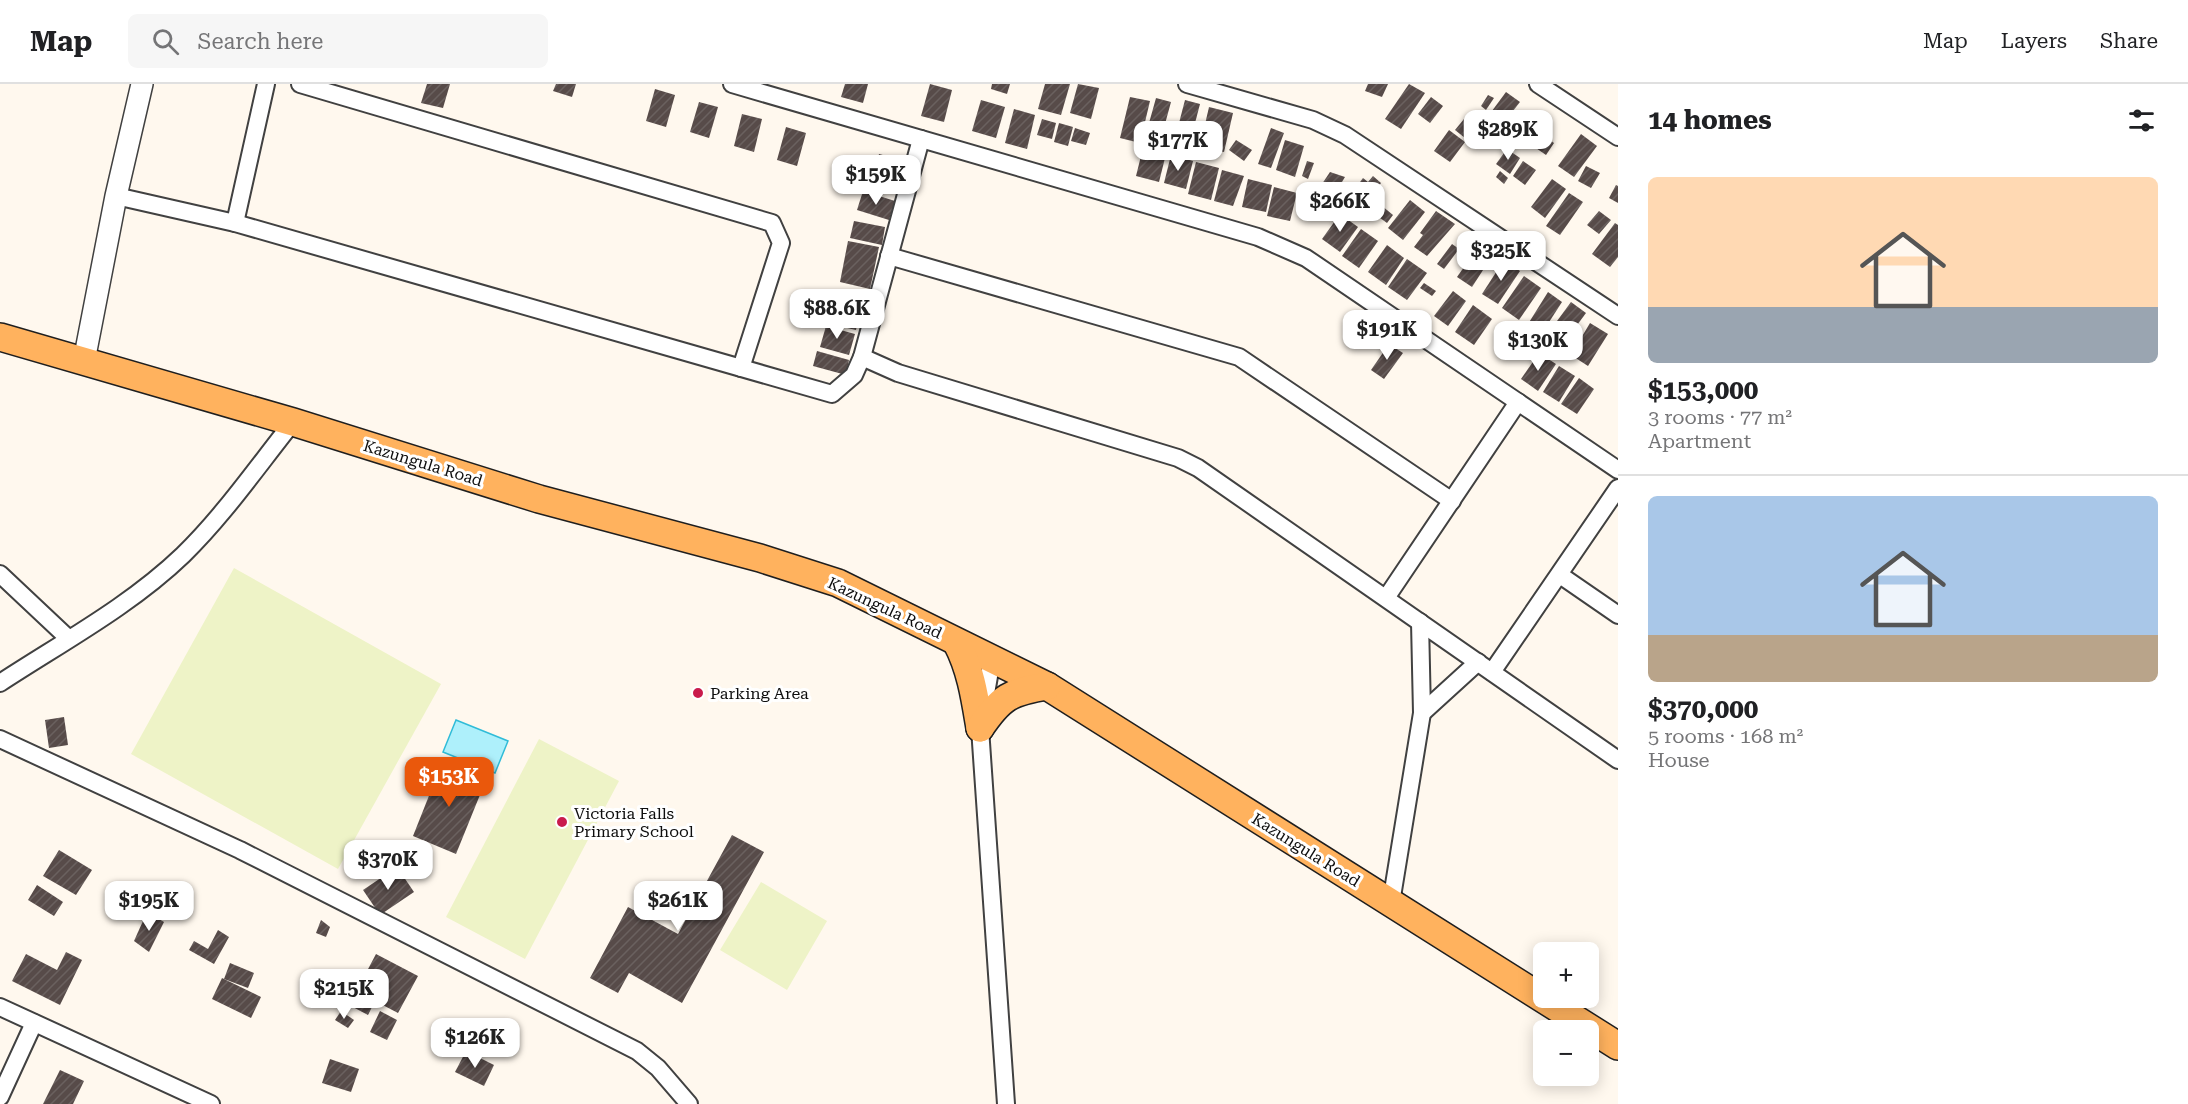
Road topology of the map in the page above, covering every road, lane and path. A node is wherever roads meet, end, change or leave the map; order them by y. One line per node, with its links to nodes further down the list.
1 (142, 84): 9 (street)
2 (266, 84): 10 (street)
3 (300, 84): 16 (street)
4 (732, 84): 8 (street)
5 (1187, 84): 12 (street)
6 (1538, 84): 7 (street)
7 (1618, 137)
8 (921, 139): 11 (street); 17 (street)
9 (117, 196): 10 (street); 15 (street)
10 (235, 223): 16 (street)
11 (889, 256): 14 (street); 21 (street)
12 (1618, 316)
13 (0, 337): 15 (main road, Kazungula Road)
14 (862, 357): 16 (street); 24 (street)
15 (84, 361): 18 (main road, Kazungula Road)
16 (741, 368)
17 (1518, 402): 19 (street); 21 (street)
18 (293, 422): 27 (street); 28 (main road, Kazungula Road)
19 (1618, 470)
20 (1618, 488): 23 (street)
21 (1452, 501): 24 (street)
22 (0, 574): 27 (street)
23 (1560, 575): 25 (street); 30 (street)
24 (1386, 598): 26 (street)
25 (1618, 615)
26 (1420, 622): 30 (street); 33 (street)
27 (68, 638): 31 (street)
28 (957, 643): 29 (main road, Kazungula Road); 34 (main road)
29 (992, 659): 32 (main road, Kazungula Road); 34 (street)
30 (1485, 667): 33 (street); 36 (street)
31 (0, 683)
32 (1047, 686): 34 (main road); 37 (main road, Kazungula Road)
33 (1422, 713): 37 (street)
34 (980, 728): 44 (street)
35 (0, 739): 43 (street)
36 (1618, 760)
37 (1391, 903): 40 (main road, Kazungula Road)
38 (0, 1007): 39 (street)
39 (34, 1023): 41 (street); 42 (street)
40 (1618, 1046)
41 (0, 1097)
42 (211, 1104)
43 (689, 1104)
44 (1006, 1104)

